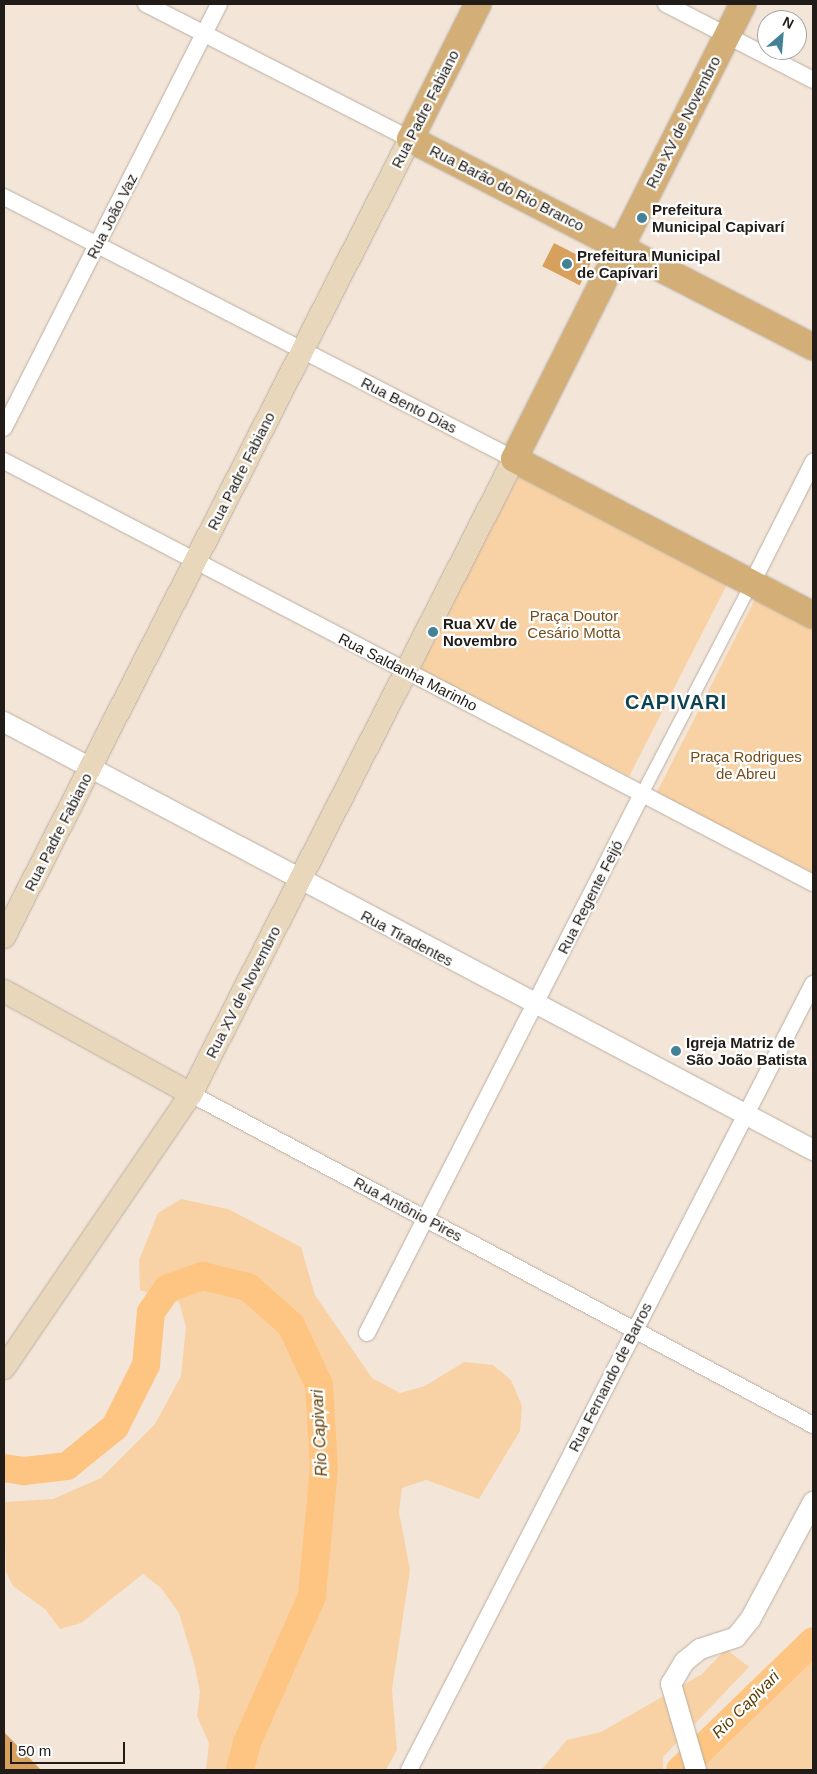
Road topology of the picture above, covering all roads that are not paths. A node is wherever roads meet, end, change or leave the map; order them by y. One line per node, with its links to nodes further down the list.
1 (146, 4): 6 (street, Rua Barão do Rio Branco)
2 (219, 4): 6 (street, Rua João Vaz)
3 (478, 4): 9 (main road, Rua Padre Fabiano)
4 (666, 4): 7 (street)
5 (743, 4): 7 (main road, Rua XV de Novembro)
6 (204, 34): 9 (street, Rua Barão do Rio Branco); 11 (street, Rua João Vaz)
7 (727, 36): 8 (street); 12 (main road, Rua XV de Novembro)
8 (813, 80)
9 (410, 139): 12 (main road, Rua Barão do Rio Branco); 14 (main road, Rua Padre Fabiano)
10 (4, 197): 11 (street, Rua Bento Dias)
11 (97, 245): 14 (street, Rua Bento Dias); 15 (street, Rua João Vaz)
12 (620, 246): 13 (main road, Rua Barão do Rio Branco); 16 (main road, Rua XV de Novembro)
13 (813, 347)
14 (302, 351): 16 (street, Rua Bento Dias); 19 (main road, Rua Padre Fabiano)
15 (4, 428)
16 (514, 459): 20 (main road, Rua Bento Dias); 22 (main road, Rua XV de Novembro)
17 (4, 461): 19 (street, Rua Saldanha Marinho)
18 (813, 462): 20 (street, Rua Regente Feijó)
19 (195, 562): 22 (street, Rua Saldanha Marinho); 24 (main road, Rua Padre Fabiano)
20 (752, 583): 21 (main road, Rua Bento Dias); 25 (street, Rua Regente Feijó)
21 (813, 615)
22 (406, 671): 25 (street, Rua Saldanha Marinho); 26 (main road, Rua XV de Novembro)
23 (4, 722): 24 (street, Rua Tiradentes)
24 (90, 768): 26 (street, Rua Tiradentes); 28 (main road, Rua Padre Fabiano)
25 (642, 794): 27 (street, Rua Saldanha Marinho); 31 (street, Rua Regente Feijó)
26 (299, 881): 31 (street, Rua Tiradentes); 32 (main road, Rua XV de Novembro)
27 (813, 883)
28 (4, 937)
29 (813, 984): 33 (street, Rua Fernando de Barros)
30 (4, 991): 32 (main road, Rua Antônio Pires)
31 (535, 1004): 33 (street, Rua Tiradentes); 35 (street, Rua Regente Feijó)
32 (191, 1094): 35 (street, Rua Antônio Pires); 38 (main road, Rua XV de Novembro)
33 (746, 1114): 34 (street, Rua Tiradentes); 36 (street, Rua Fernando de Barros)
34 (813, 1150)
35 (425, 1219): 36 (street, Rua Antônio Pires); 37 (street, Rua Regente Feijó)
36 (634, 1330): 39 (street, Rua Antônio Pires); 41 (street, Rua Fernando de Barros)
37 (367, 1333)
38 (4, 1368)
39 (813, 1425)
40 (813, 1502): 42 (street)
41 (409, 1770)
42 (696, 1770)

